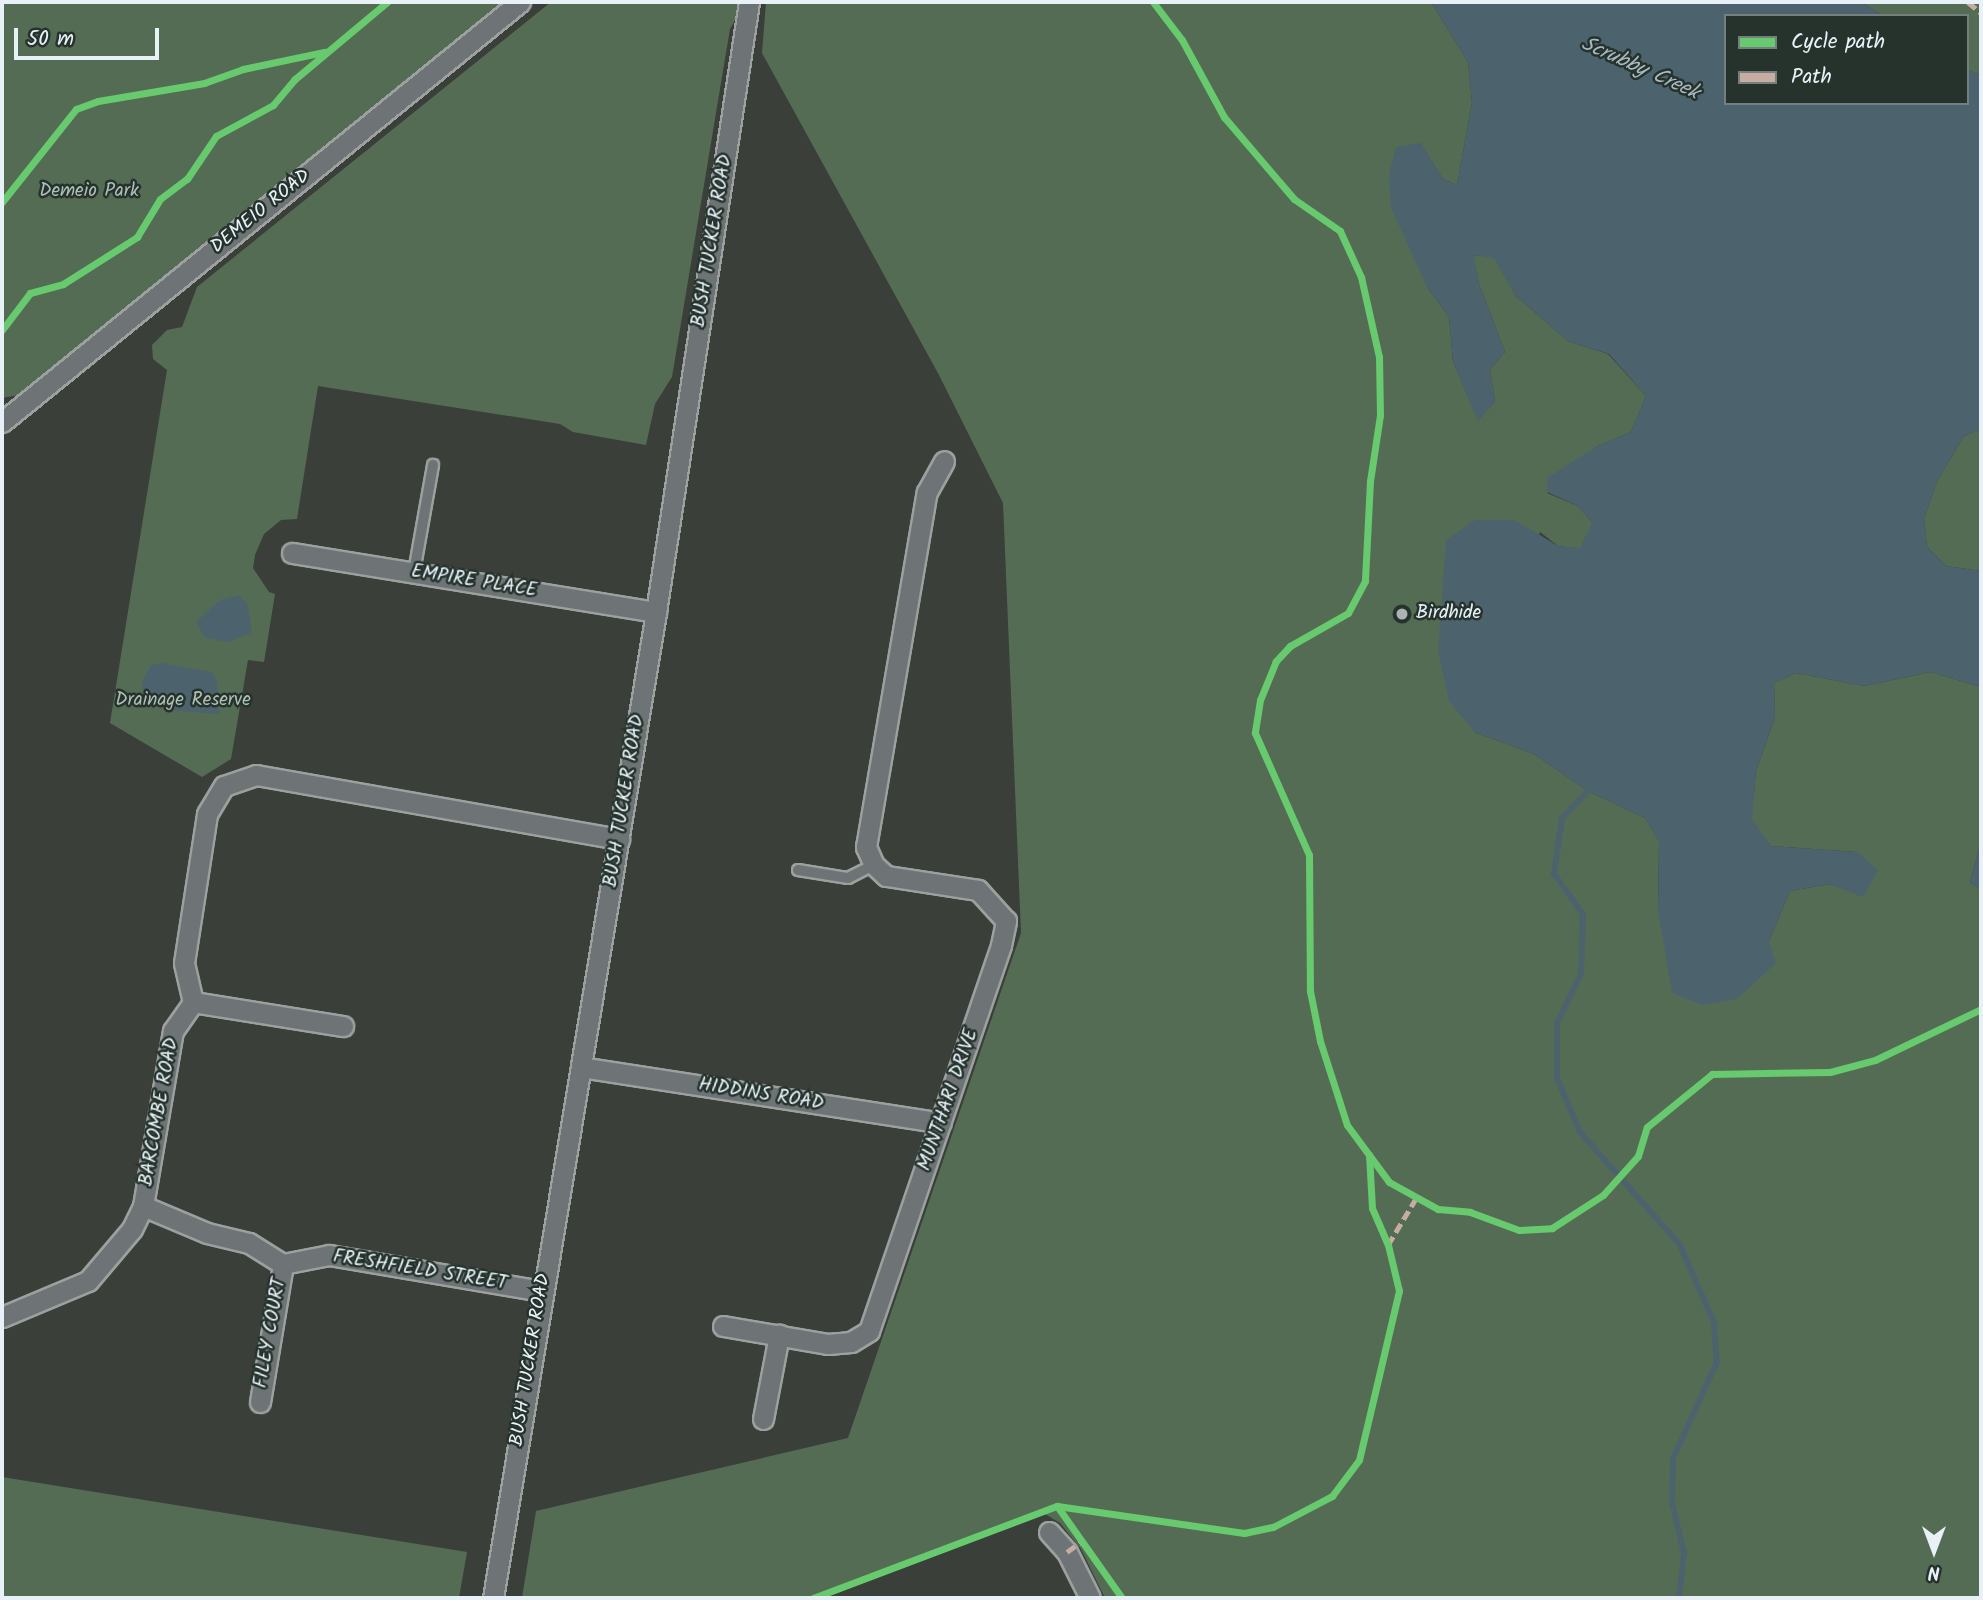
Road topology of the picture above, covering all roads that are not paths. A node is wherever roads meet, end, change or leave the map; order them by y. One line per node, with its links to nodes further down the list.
1 (520, 2): 3 (street, DEMEIO ROAD)
2 (750, 2): 8 (street, BUSH TUCKER ROAD)
3 (2, 422)
4 (944, 461): 10 (street)
5 (433, 465): 7 (lane)
6 (292, 553): 7 (street, EMPIRE PLACE)
7 (414, 572): 8 (street, EMPIRE PLACE)
8 (656, 612): 9 (street, BUSH TUCKER ROAD)
9 (619, 839): 12 (street); 14 (street, BUSH TUCKER ROAD)
10 (874, 866): 11 (lane); 15 (street, MUNTHARI DRIVE)
11 (798, 870)
12 (193, 1002): 13 (street); 16 (street, BARCOMBE ROAD)
13 (343, 1026)
14 (581, 1067): 15 (street, HIDDINS ROAD); 18 (street, BUSH TUCKER ROAD)
15 (941, 1123): 21 (street, MUNTHARI DRIVE)
16 (144, 1206): 17 (street); 19 (street, BARCOMBE ROAD)
17 (283, 1264): 18 (street, FRESHFIELD STREET); 22 (street, FILEY COURT)
18 (542, 1291): 25 (street, BUSH TUCKER ROAD)
19 (2, 1317)
20 (723, 1326): 21 (street, MUNTHARI DRIVE)
21 (779, 1335): 23 (street)
22 (260, 1402)
23 (763, 1419)
24 (1049, 1532): 26 (street)
25 (492, 1598)
26 (1090, 1598)

